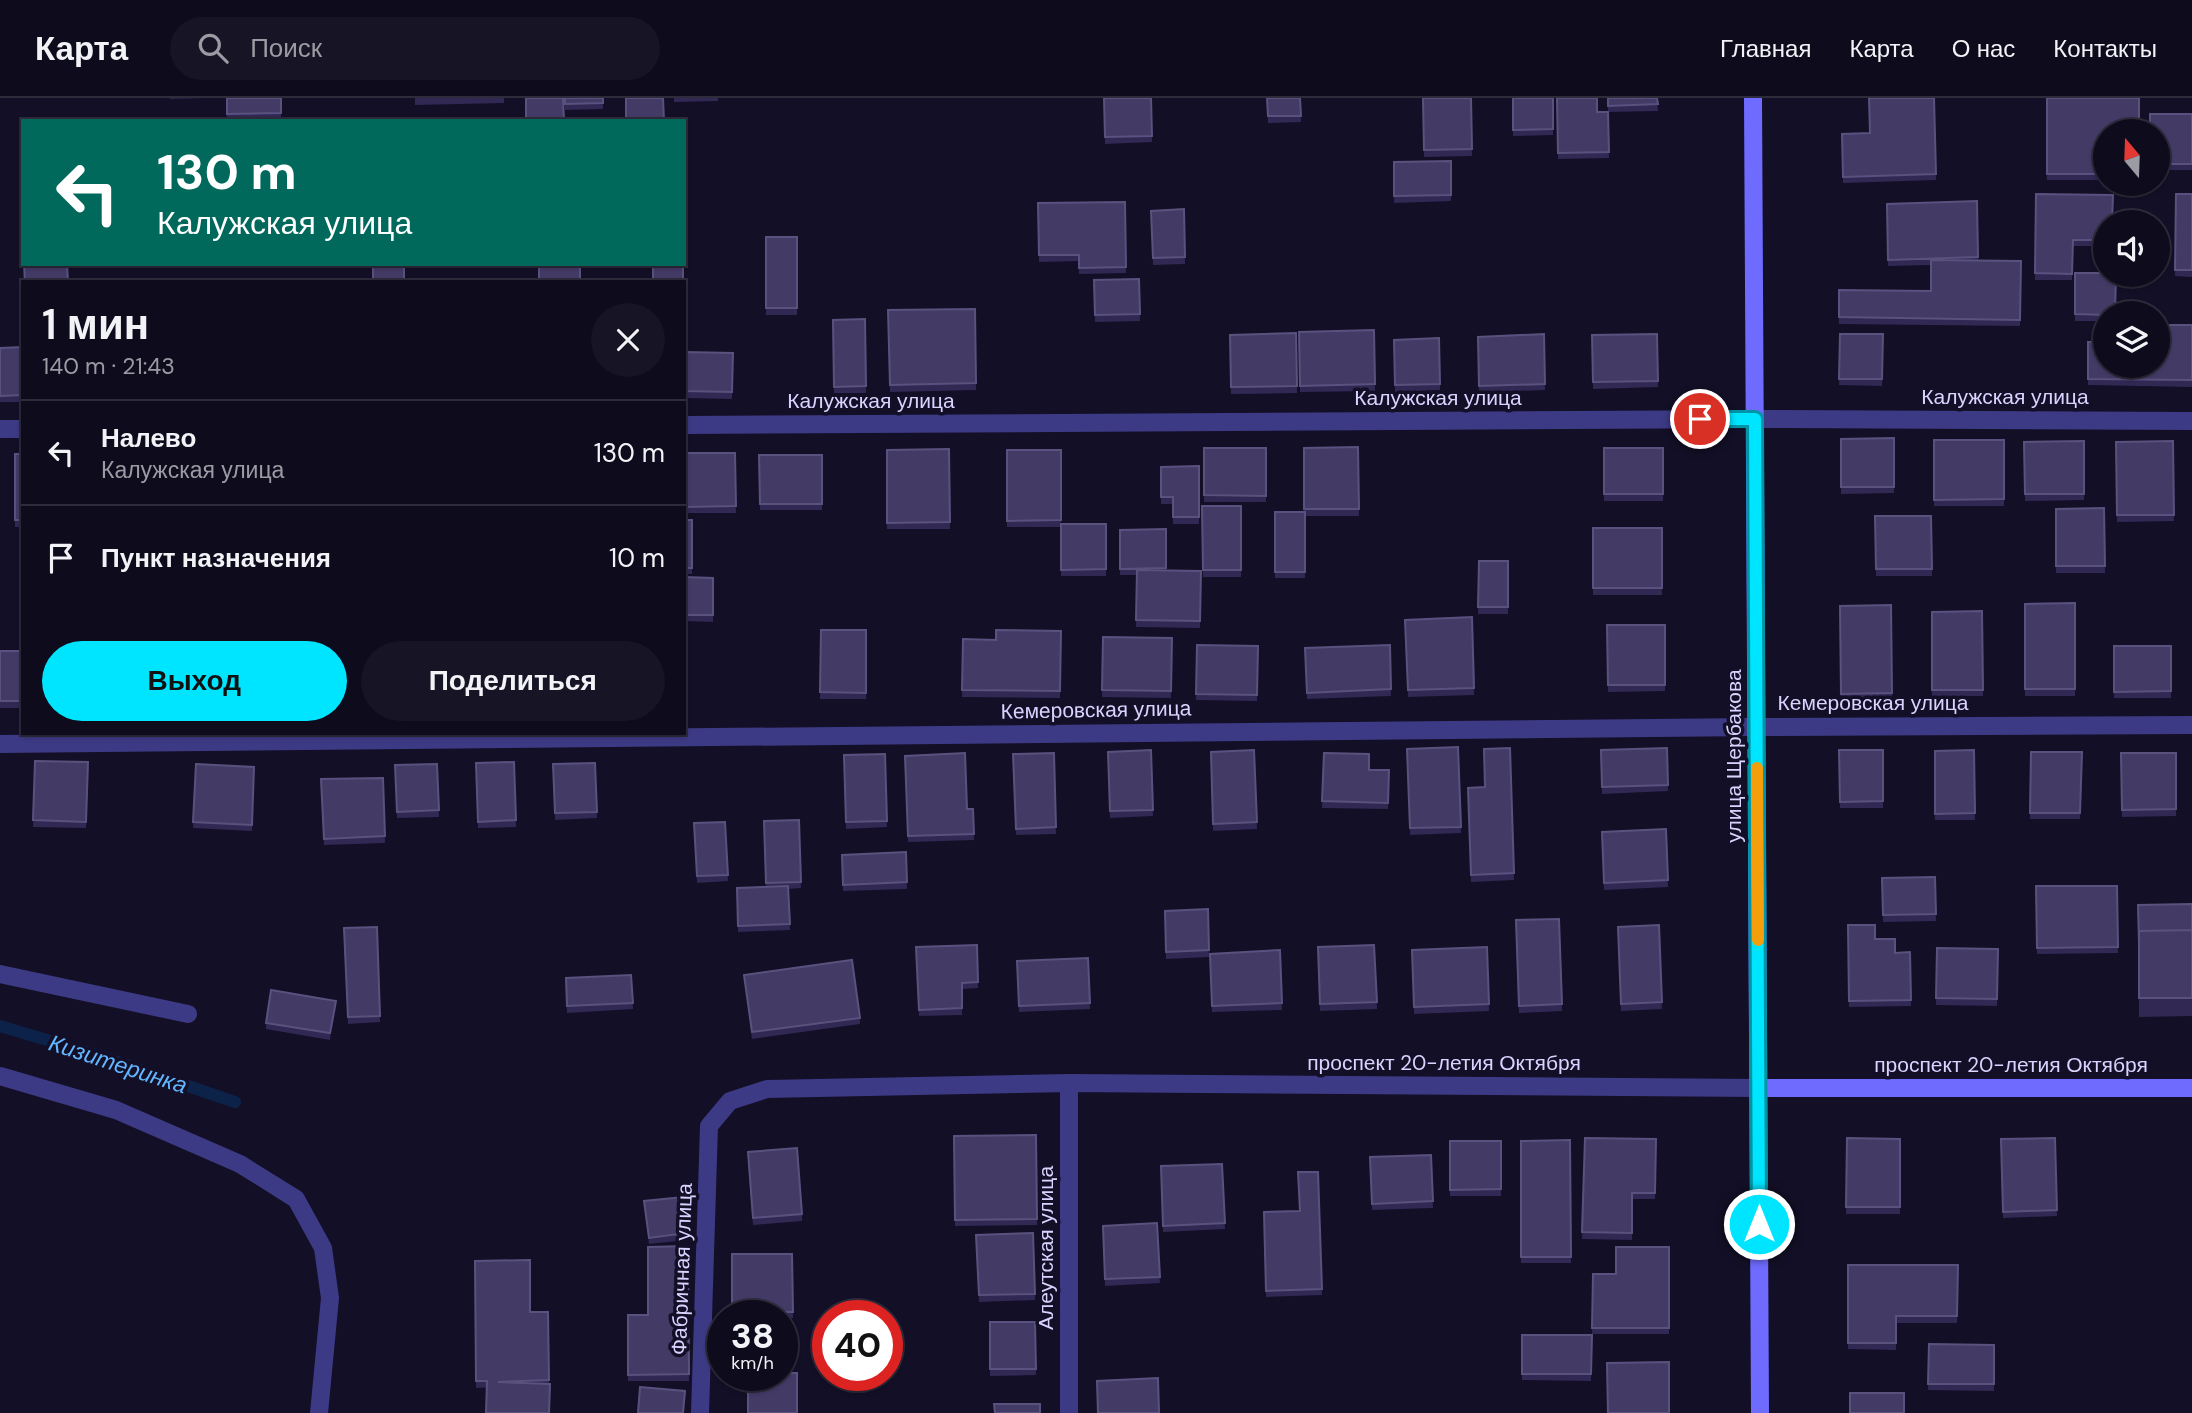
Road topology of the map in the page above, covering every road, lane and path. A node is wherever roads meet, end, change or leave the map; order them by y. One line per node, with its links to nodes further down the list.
1 (1753, 98): 2 (street, улица Щербакова)
2 (1755, 419): 3 (street, Калужская улица); 4 (street, Калужская улица); 8 (street, улица Щербакова)
3 (2192, 421)
4 (686, 425)
5 (0, 429): 6 (street)
6 (21, 429)
7 (2192, 725): 8 (street, Кемеровская улица)
8 (1757, 727): 9 (street, Кемеровская улица); 14 (street, улица Щербакова)
9 (0, 744)
10 (0, 974): 11 (street)
11 (188, 1014)
12 (0, 1076): 17 (street)
13 (1069, 1083): 14 (street, проспект 20-летия Октября); 16 (street, проспект 20-летия Октября); 19 (street, Алеутская улица)
14 (1759, 1088): 15 (street, проспект 20-летия Октября); 20 (street, улица Щербакова)
15 (2192, 1088)
16 (709, 1126): 18 (street, Фабричная улица)
17 (319, 1413)
18 (700, 1413)
19 (1069, 1413)
20 (1760, 1413)

